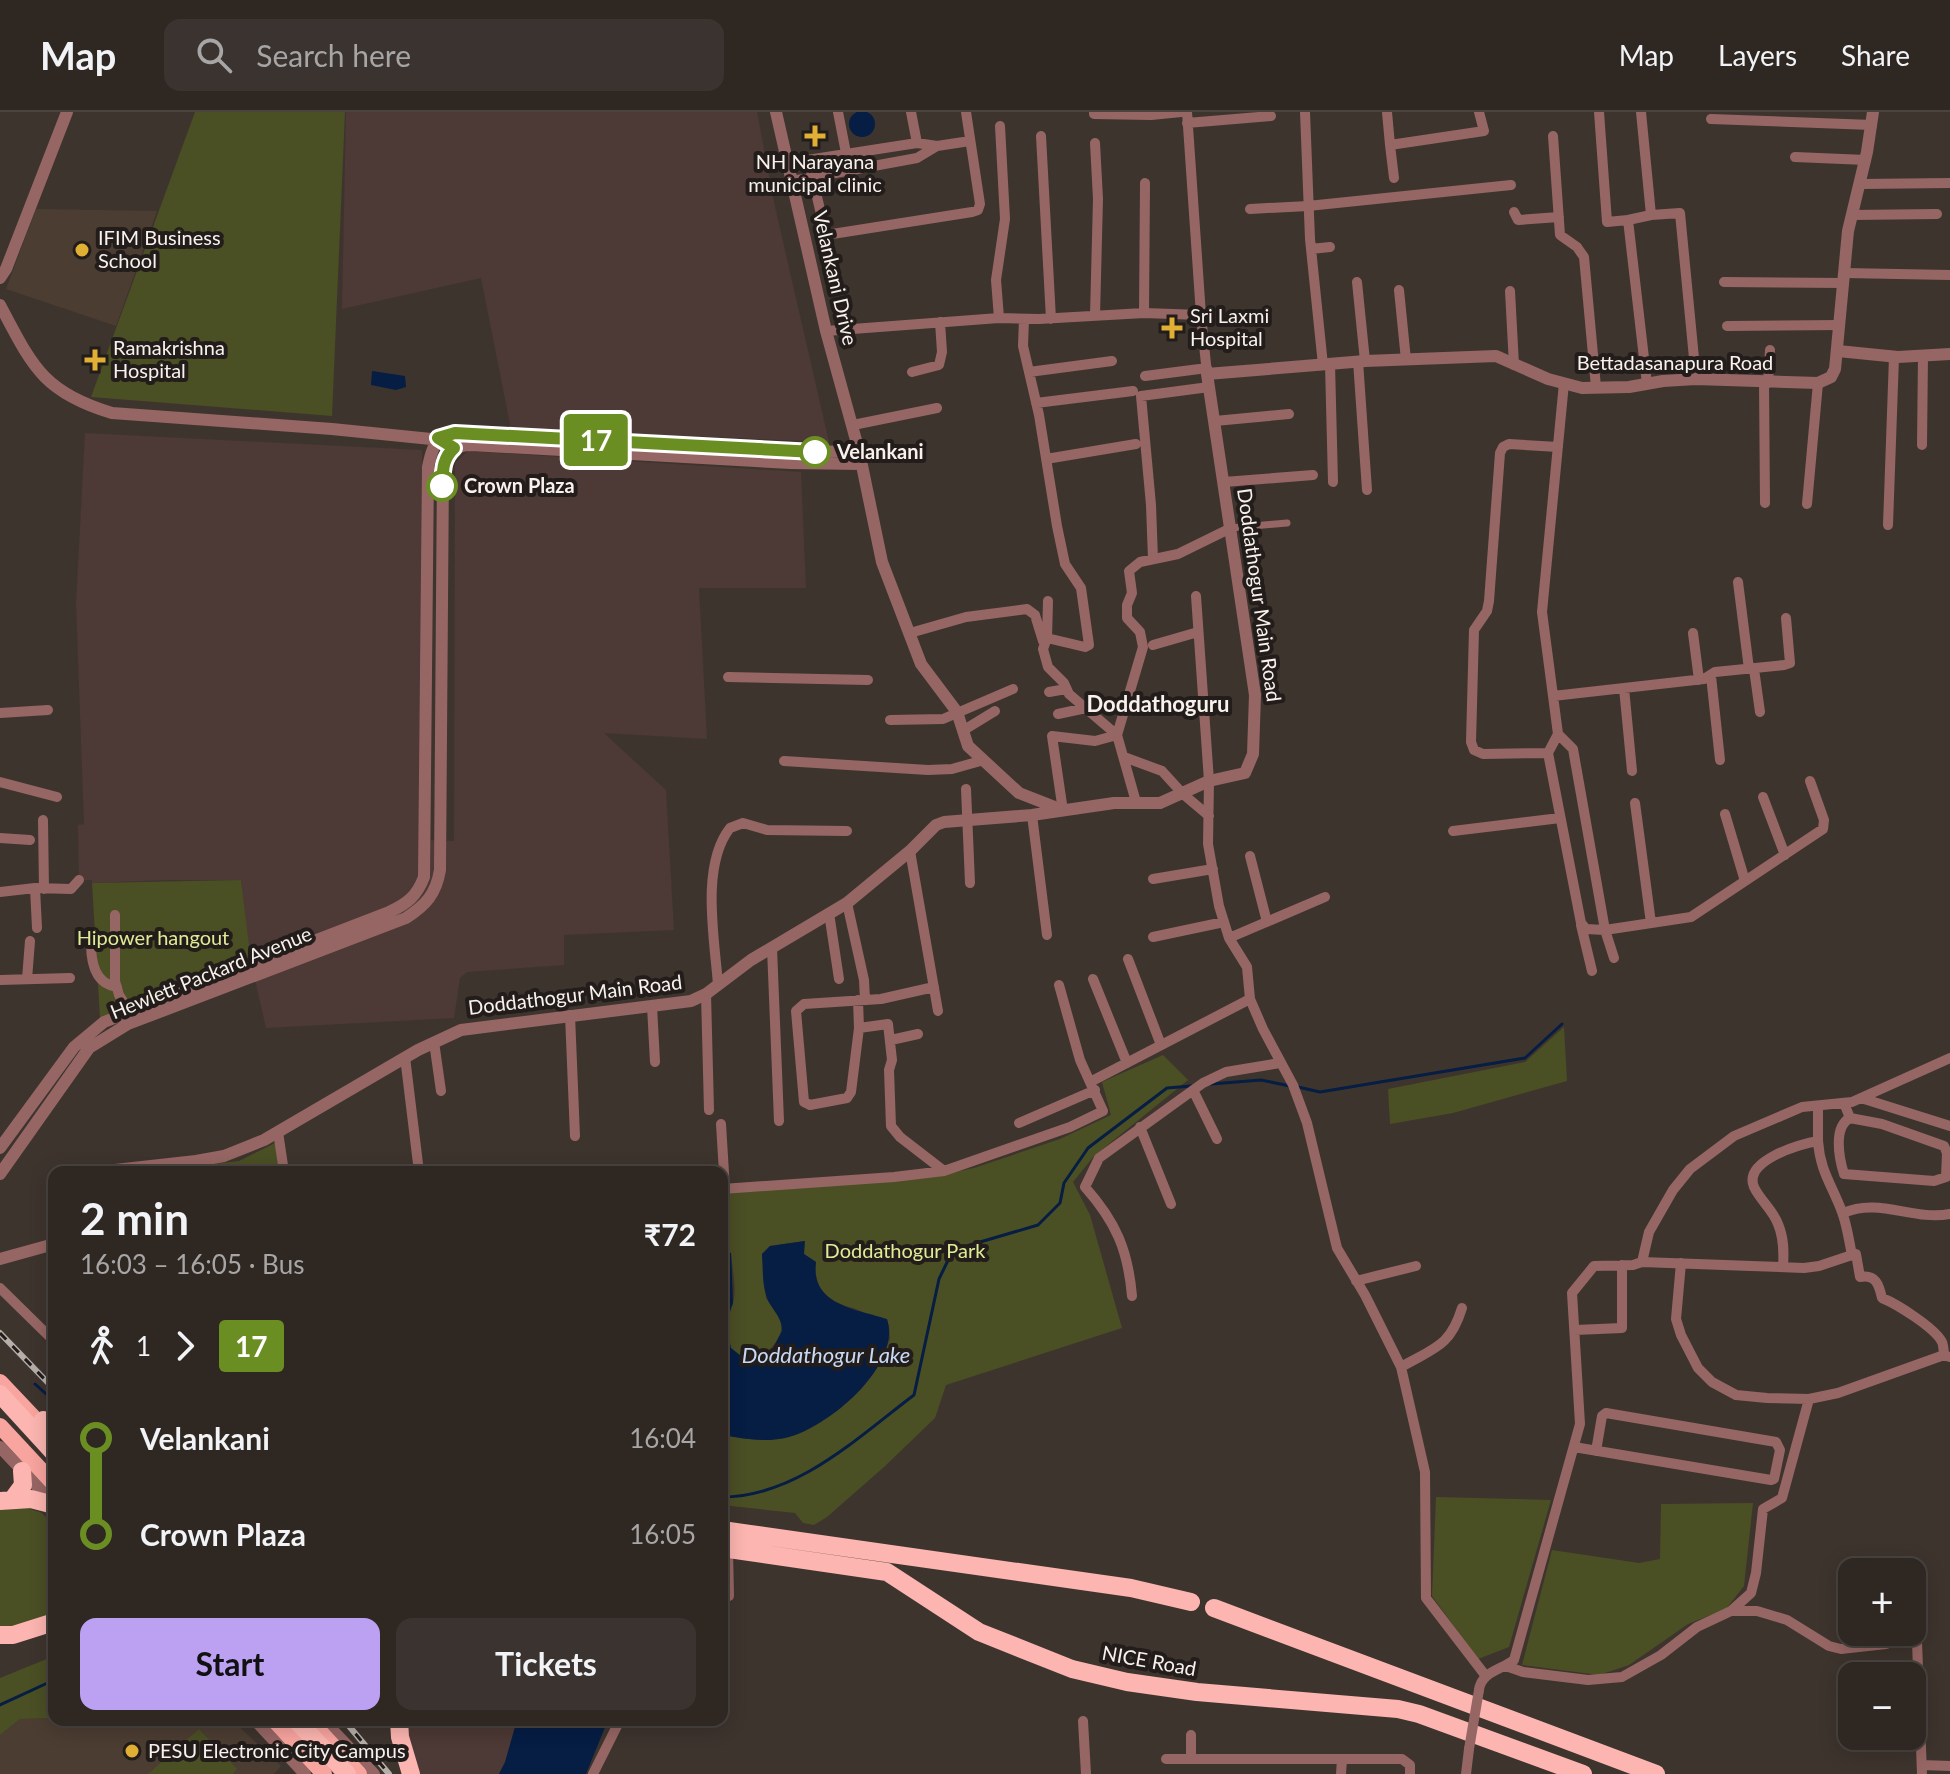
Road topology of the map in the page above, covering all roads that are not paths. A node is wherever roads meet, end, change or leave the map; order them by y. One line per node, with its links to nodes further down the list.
1 (67, 112): 49 (street)
2 (776, 112): 29 (street, Velankani Drive)
3 (838, 112): 25 (street)
4 (911, 112): 20 (street)
5 (966, 112): 19 (street)
6 (1094, 112): 12 (street)
7 (1305, 112): 38 (street)
8 (1387, 112): 22 (street)
9 (1479, 112): 22 (street)
10 (1599, 112): 45 (street)
11 (1641, 112): 42 (street)
12 (1185, 116): 13 (street); 57 (street)
13 (1271, 116)
14 (1873, 118): 15 (street); 28 (street)
15 (1711, 119)
16 (1000, 126): 59 (street)
17 (1041, 136): 61 (street)
18 (1553, 136): 44 (street)
19 (970, 141): 23 (street); 31 (street)
20 (917, 143): 23 (street); 24 (street)
21 (1095, 143): 58 (street)
22 (1390, 145): 32 (street)
23 (937, 146): 30 (street)
24 (867, 150): 25 (street); 30 (street)
25 (846, 153): 27 (street)
26 (1795, 157): 28 (street)
27 (808, 159): 29 (street); 31 (street)
28 (1866, 160): 36 (street)
29 (788, 163): 33 (street, Velankani Drive)
30 (870, 168): 31 (street)
31 (812, 178): 33 (street)
32 (1394, 178)
33 (792, 181): 65 (street, Velankani Drive)
34 (1145, 183): 56 (street)
35 (1950, 183): 36 (street)
36 (1860, 184): 43 (street)
37 (1511, 185): 38 (street)
38 (1308, 206): 39 (street); 47 (street)
39 (1250, 209)
40 (1514, 212): 44 (street)
41 (1937, 214): 43 (street)
42 (1651, 215): 45 (street); 80 (street)
43 (1852, 215): 50 (street)
44 (1559, 217): 86 (street)
45 (1628, 220): 84 (street)
46 (1330, 247): 47 (street)
47 (1311, 249): 74 (street)
48 (1950, 275): 50 (street)
49 (0, 278)
50 (1844, 278): 52 (street); 63 (street)
51 (1357, 282): 73 (street)
52 (1724, 282)
53 (1399, 290): 71 (street)
54 (1510, 291): 75 (street)
55 (0, 305): 93 (street)
56 (1144, 313): 57 (street); 58 (street)
57 (1201, 315): 76 (street)
58 (1095, 316): 61 (street)
59 (999, 318): 60 (street); 62 (street)
60 (1024, 319): 61 (street); 78 (street)
61 (1051, 319)
62 (940, 322): 65 (street); 77 (street)
63 (1840, 325): 64 (street); 67 (street)
64 (1727, 326)
65 (826, 331): 92 (street, Velankani Drive)
66 (1770, 350): 82 (street)
67 (1838, 351): 70 (street); 83 (street)
68 (1950, 354): 69 (street)
69 (1923, 355): 70 (street); 95 (street)
70 (1894, 357): 107 (street)
71 (1406, 360): 73 (street, Bettadasanapura Road); 75 (street, Bettadasanapura Road)
72 (1112, 361): 78 (street)
73 (1361, 361): 74 (street, Bettadasanapura Road); 103 (street)
74 (1326, 364): 76 (street, Bettadasanapura Road); 102 (street)
75 (1514, 365): 81 (street, Bettadasanapura Road)
76 (1207, 371): 79 (street); 85 (street, Doddathogur Main Road)
77 (912, 372)
78 (1029, 372): 88 (street)
79 (1145, 376)
80 (1696, 379): 82 (street, Bettadasanapura Road); 84 (street, Bettadasanapura Road)
81 (1564, 383): 86 (street, Bettadasanapura Road); 96 (street)
82 (1766, 383): 83 (street, Bettadasanapura Road); 104 (street)
83 (1818, 383): 105 (street)
84 (1647, 384): 86 (street, Bettadasanapura Road)
85 (1209, 387): 91 (street, Doddathogur Main Road); 109 (street)
86 (1596, 387)
87 (1133, 391): 88 (street)
88 (1036, 403): 99 (street)
89 (937, 408): 92 (street)
90 (1289, 414): 91 (street)
91 (1215, 421): 101 (street, Doddathogur Main Road)
92 (853, 425): 98 (street, Velankani Drive)
93 (435, 442): 97 (street); 98 (street); 170 (street)
94 (1136, 444): 99 (street)
95 (1922, 445)
96 (1558, 447): 128 (street); 140 (street)
97 (451, 452): 98 (street); 174 (street)
98 (860, 457): 115 (street, Velankani Drive)
99 (1046, 459): 117 (street)
100 (1313, 475): 101 (street)
101 (1224, 482): 108 (street, Doddathogur Main Road)
102 (1333, 482)
103 (1367, 490)
104 (1765, 503)
105 (1807, 504)
106 (1287, 523): 108 (street)
107 (1888, 525)
108 (1231, 528): 109 (street); 146 (street, Doddathogur Main Road)
109 (1153, 559): 139 (street)
110 (1738, 582): 119 (street)
111 (1196, 596): 114 (street)
112 (1048, 601): 117 (street)
113 (1786, 618): 119 (street)
114 (1198, 632): 118 (street); 146 (street)
115 (910, 633): 117 (street); 132 (street, Velankani Drive)
116 (1693, 633): 123 (street)
117 (1045, 641): 126 (street)
118 (1153, 645)
119 (1752, 669): 120 (street); 133 (street)
120 (1711, 676): 123 (street); 143 (street)
121 (728, 677): 122 (street)
122 (868, 680)
123 (1699, 680): 124 (street)
124 (1624, 688): 128 (street); 145 (street)
125 (1013, 689): 132 (street)
126 (1066, 689): 127 (street); 129 (street)
127 (1049, 692)
128 (1553, 696): 138 (street)
129 (1086, 708): 135 (street); 139 (street)
130 (48, 710): 134 (street)
131 (995, 711): 137 (street)
132 (957, 712): 136 (street); 137 (street, Velankani Drive)
133 (1760, 712)
134 (0, 713)
135 (1058, 714)
136 (890, 720)
137 (964, 730): 142 (street, Velankani Drive)
138 (1558, 734): 140 (street); 187 (street)
139 (1117, 735): 141 (street); 155 (street)
140 (1548, 753): 159 (street)
141 (1124, 757): 150 (street); 153 (street)
142 (984, 760): 144 (street); 155 (street, Velankani Drive)
143 (1720, 760)
144 (784, 761)
145 (1632, 771)
146 (1209, 781): 150 (street, Doddathogur Main Road); 158 (street)
147 (1810, 781): 167 (street)
148 (0, 782): 151 (street)
149 (966, 789): 160 (street)
150 (1183, 794): 153 (street, Doddathogur Main Road); 158 (street)
151 (57, 797)
152 (1763, 797): 167 (street)
153 (1136, 802): 155 (street, Doddathogur Main Road)
154 (1635, 803): 185 (street)
155 (1063, 811): 157 (street, Doddathogur Main Road)
156 (1725, 814): 173 (street)
157 (1032, 815): 160 (street, Doddathogur Main Road); 188 (street)
158 (1209, 816): 169 (street)
159 (1560, 818): 163 (street); 184 (street)
160 (967, 819): 166 (street, Doddathogur Main Road); 175 (street)
161 (43, 820): 176 (street)
162 (847, 831): 202 (street)
163 (1453, 831)
164 (0, 838): 165 (street)
165 (30, 840)
166 (910, 851): 179 (street, Doddathogur Main Road); 205 (street)
167 (1785, 855): 173 (street)
168 (1250, 856): 183 (street)
169 (1213, 869): 171 (street); 182 (street)
170 (424, 877): 174 (street); 210 (street, Hewlett Packard Avenue)
171 (1153, 879)
172 (79, 880): 176 (street)
173 (1745, 881): 185 (street)
174 (438, 883): 246 (street, Hewlett Packard Avenue)
175 (970, 883)
176 (39, 888): 177 (street); 186 (street)
177 (0, 892)
178 (1325, 897): 183 (street)
179 (847, 903): 180 (street, Doddathogur Main Road); 208 (street)
180 (829, 913): 193 (street, Doddathogur Main Road); 199 (street)
181 (115, 915): 204 (street)
182 (1224, 922): 189 (street); 190 (street)
183 (1267, 922): 190 (street)
184 (1581, 923): 187 (street); 196 (street)
185 (1651, 923): 187 (street)
186 (37, 928)
187 (1605, 930): 194 (street)
188 (1047, 935)
189 (1153, 937)
190 (1229, 938): 207 (street)
191 (30, 941): 198 (street)
192 (91, 943): 204 (street)
193 (772, 948): 202 (street, Doddathogur Main Road); 231 (street)
194 (1614, 958)
195 (1128, 959): 217 (street)
196 (1592, 971)
197 (70, 978): 198 (street)
198 (27, 979): 201 (street)
199 (839, 979)
200 (1093, 979): 221 (street)
201 (0, 980)
202 (718, 985): 206 (street, Doddathogur Main Road)
203 (1059, 985): 223 (street)
204 (117, 987): 210 (street)
205 (934, 987): 208 (street); 211 (street)
206 (706, 994): 209 (street, Doddathogur Main Road); 229 (street)
207 (1250, 999): 217 (street); 222 (street)
208 (862, 1000): 213 (street); 213 (street)
209 (652, 1006): 212 (street, Doddathogur Main Road); 220 (street)
210 (129, 1011): 240 (street, Hewlett Packard Avenue)
211 (938, 1011)
212 (570, 1015): 216 (street, Doddathogur Main Road); 237 (street)
213 (859, 1028): 215 (street)
214 (918, 1034): 215 (street)
215 (891, 1040): 245 (street)
216 (434, 1042): 218 (street, Doddathogur Main Road); 225 (street)
217 (1161, 1045): 221 (street)
218 (405, 1057): 236 (street, Doddathogur Main Road); 243 (street)
219 (1950, 1058): 226 (street)
220 (655, 1062)
221 (1127, 1063): 223 (street)
222 (1280, 1063): 224 (street); 259 (street)
223 (1094, 1086): 232 (street); 245 (street)
224 (1193, 1090): 235 (street); 238 (street)
225 (441, 1091)
226 (1861, 1098): 227 (street); 234 (street)
227 (1844, 1103): 228 (street); 230 (street)
228 (1818, 1106): 239 (street); 254 (street)
229 (709, 1110)
230 (1850, 1118): 230 (street)
231 (779, 1121)
232 (1019, 1123)
233 (721, 1124): 244 (street)
234 (1950, 1126)
235 (1140, 1127): 248 (street); 261 (street)
236 (278, 1132): 241 (street, Doddathogur Main Road); 242 (street)
237 (575, 1136)
238 (1217, 1139)
239 (1818, 1141): 249 (street); 258 (street)
240 (0, 1148)
241 (145, 1166)
242 (283, 1166)
243 (418, 1166)
244 (723, 1166)
245 (944, 1171): 247 (street)
246 (0, 1174)
247 (728, 1189)
248 (1171, 1204)
249 (1843, 1213): 250 (street); 252 (street)
250 (1950, 1214)
251 (48, 1246): 253 (street)
252 (1852, 1255): 258 (street); 265 (street)
253 (0, 1259)
254 (1642, 1262): 255 (street); 256 (street)
255 (1681, 1263): 258 (street); 270 (street)
256 (1622, 1265): 263 (street); 263 (street)
257 (1416, 1266): 259 (street)
258 (1783, 1267)
259 (1356, 1281): 266 (street)
260 (0, 1288): 264 (street)
261 (1132, 1296)
262 (1462, 1308): 266 (street)
263 (1575, 1330): 275 (street)
264 (48, 1335)
265 (1947, 1356): 270 (street)
266 (1401, 1367): 295 (street)
267 (0, 1373): 272 (street)
268 (0, 1382): 274 (highway)
269 (0, 1394): 276 (highway)
270 (1809, 1399): 289 (street)
271 (0, 1412): 279 (highway)
272 (48, 1424)
273 (0, 1426): 281 (highway)
274 (48, 1433)
275 (1575, 1443): 277 (street); 294 (street)
276 (48, 1446)
277 (1596, 1446): 277 (street)
278 (0, 1447): 280 (street)
279 (48, 1462)
280 (22, 1471): 282 (street); 283 (highway)
281 (48, 1478)
282 (48, 1499)
283 (6, 1500): 284 (highway)
284 (48, 1503)
285 (728, 1531): 287 (highway)
286 (728, 1549): 323 (highway, NICE Road)
287 (1191, 1602)
288 (1214, 1608): 324 (highway)
289 (1731, 1611): 294 (street); 310 (street)
290 (48, 1624): 291 (highway)
291 (0, 1635)
292 (48, 1636): 293 (highway)
293 (0, 1645)
294 (1506, 1666): 295 (street)
295 (1485, 1675): 322 (street, bridge)
296 (1083, 1721): 319 (street)
297 (261, 1726): 311 (street)
298 (280, 1726): 312 (highway)
299 (290, 1726): 313 (highway)
300 (302, 1726): 314 (highway)
301 (315, 1726): 315 (highway)
302 (329, 1726): 316 (street)
303 (399, 1726): 317 (highway)
304 (617, 1726): 318 (street)
305 (1191, 1735): 307 (street)
306 (1166, 1759): 307 (street)
307 (1191, 1759): 308 (street)
308 (1342, 1759): 320 (street); 321 (street)
309 (1950, 1766): 310 (street)
310 (1922, 1770)
311 (305, 1774)
312 (324, 1774)
313 (334, 1774)
314 (347, 1774)
315 (359, 1774)
316 (374, 1774)
317 (411, 1774)
318 (593, 1774)
319 (1086, 1774)
320 (1341, 1774)
321 (1410, 1774)
322 (1466, 1774)
323 (1583, 1774)
324 (1656, 1774)

